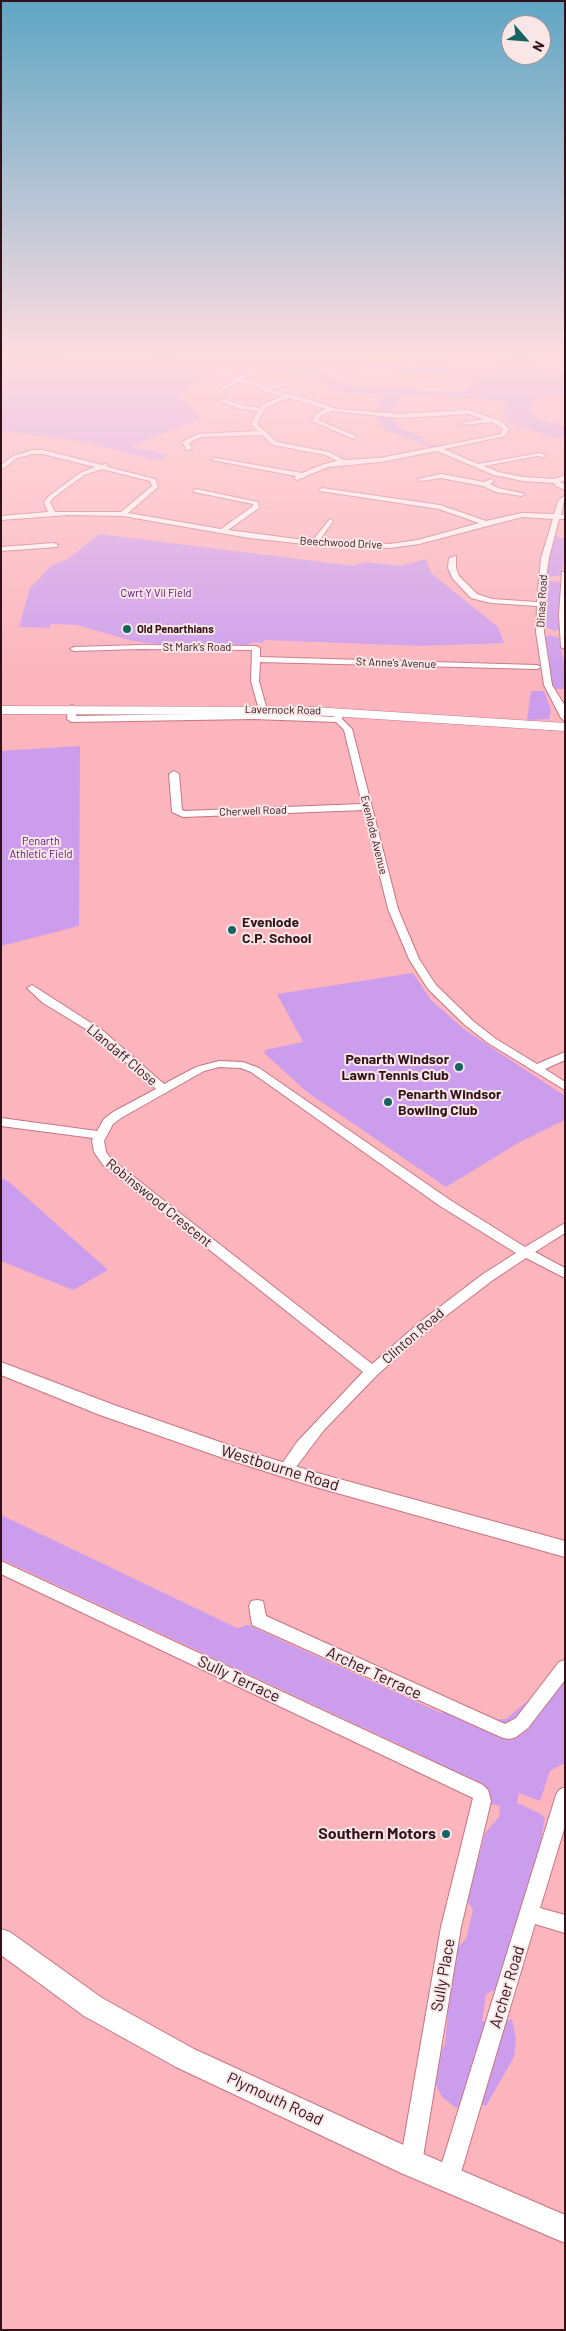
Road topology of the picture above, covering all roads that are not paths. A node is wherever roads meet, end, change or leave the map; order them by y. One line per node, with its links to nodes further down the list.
1 (100, 468): 16 (street)
2 (112, 468): 17 (street)
3 (254, 468): 4 (street)
4 (326, 468)
5 (481, 468): 6 (street)
6 (502, 475): 9 (street); 10 (street)
7 (565, 477): 9 (street)
8 (421, 479): 10 (street)
9 (556, 481): 11 (street)
10 (485, 484): 14 (street)
11 (565, 488)
12 (322, 490): 21 (street)
13 (196, 491): 22 (street)
14 (522, 494)
15 (565, 497): 18 (street, Dinas Road)
16 (52, 514): 17 (street, Beechwood Drive); 19 (street, Beechwood Drive)
17 (124, 514): 22 (street, Beechwood Drive)
18 (561, 516): 21 (street, Beechwood Drive); 28 (street, Dinas Road)
19 (1, 518)
20 (330, 522): 23 (street)
21 (486, 523): 23 (street, Beechwood Drive)
22 (221, 532): 23 (street, Beechwood Drive)
23 (314, 543)
24 (54, 545): 25 (street)
25 (1, 549)
26 (453, 558): 29 (street)
27 (564, 577): 28 (street); 30 (street, Dinas Road)
28 (542, 578): 29 (street, Dinas Road)
29 (540, 604): 31 (street, Dinas Road)
30 (564, 615): 32 (street, Dinas Road)
31 (540, 632): 32 (street); 37 (street, Dinas Road)
32 (563, 633): 33 (street, Dinas Road)
33 (565, 647)
34 (74, 649): 35 (street, St Mark's Road)
35 (256, 659): 36 (street, St Anne's Avenue); 42 (street)
36 (537, 667)
37 (550, 691): 38 (street); 39 (street, Dinas Road)
38 (565, 691)
39 (563, 703): 44 (street, Dinas Road)
40 (72, 708): 41 (main road, Lavernock Road); 42 (main road, Lavernock Road); 43 (street)
41 (1, 710)
42 (263, 710): 43 (main road, Lavernock Road)
43 (339, 716): 45 (main road, Lavernock Road); 47 (street, Evenlode Avenue)
44 (565, 718)
45 (565, 727)
46 (174, 774): 47 (street, Cherwell Road)
47 (368, 807): 50 (street, Evenlode Avenue)
48 (32, 988): 52 (street, Llandaff Close)
49 (565, 1055): 50 (street)
50 (536, 1069): 51 (street, Evenlode Avenue)
51 (565, 1087)
52 (163, 1089): 54 (street); 56 (street)
53 (1, 1122): 54 (street)
54 (99, 1135): 59 (street, Robinswood Crescent)
55 (565, 1227): 56 (street, Clinton Road)
56 (525, 1252): 57 (street); 59 (street, Clinton Road)
57 (565, 1274)
58 (1, 1368): 60 (street, Westbourne Road)
59 (372, 1372): 60 (street, Clinton Road)
60 (285, 1471): 61 (street, Westbourne Road)
61 (565, 1549)
62 (1, 1567): 65 (street, Sully Terrace)
63 (257, 1606): 64 (street, Archer Terrace)
64 (565, 1667)
65 (477, 1790): 70 (street, Sully Place)
66 (565, 1795): 67 (street, Archer Road)
67 (529, 1913): 68 (street); 71 (street, Archer Road)
68 (565, 1924)
69 (1, 1940): 70 (street, Plymouth Road)
70 (411, 2163): 71 (street, Plymouth Road)
71 (448, 2179): 72 (street, Plymouth Road)
72 (565, 2229)

